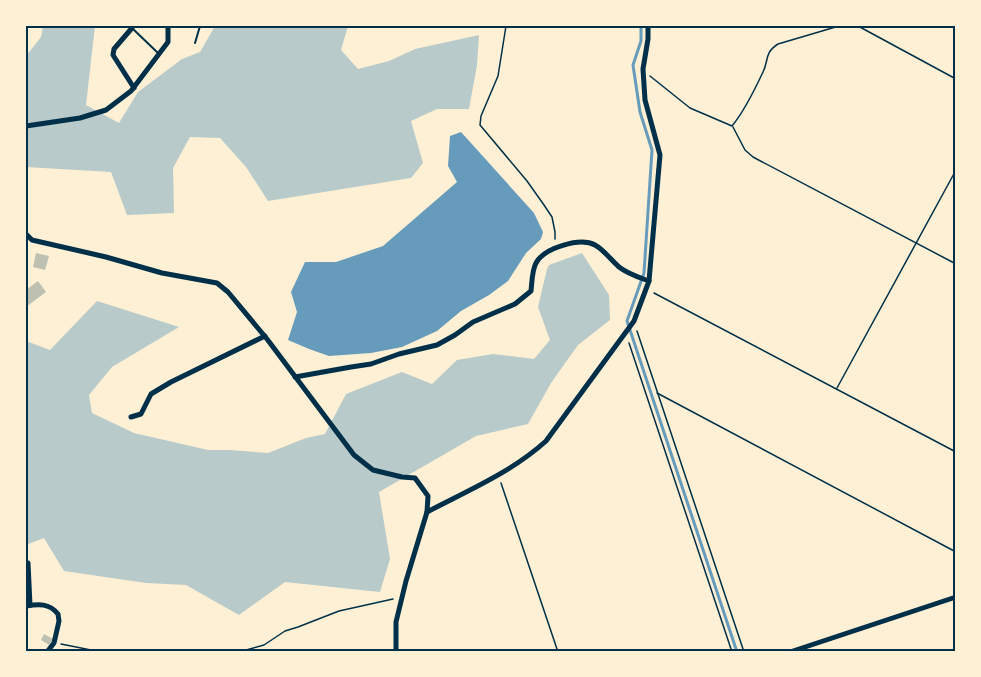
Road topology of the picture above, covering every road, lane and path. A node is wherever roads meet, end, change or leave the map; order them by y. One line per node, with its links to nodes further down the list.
1 (168, 26): 9 (street)
2 (200, 26): 8 (lane)
3 (506, 26): 18 (path)
4 (648, 26): 10 (street)
5 (839, 26): 14 (path)
6 (858, 26): 11 (path)
7 (131, 27): 9 (lane); 12 (street)
8 (195, 43)
9 (159, 54): 12 (street)
10 (643, 69): 14 (path); 20 (street)
11 (956, 79)
12 (134, 88): 13 (street)
13 (26, 126)
14 (732, 126): 17 (path)
15 (956, 170): 17 (path)
16 (26, 234): 24 (street)
17 (916, 243): 19 (path); 26 (path)
18 (555, 249): 20 (street); 25 (street)
19 (956, 264)
20 (649, 281): 21 (street)
21 (646, 288): 22 (street); 26 (path)
22 (634, 321): 23 (street); 27 (path)
23 (625, 334): 30 (street); 43 (path)
24 (265, 336): 25 (street); 28 (street)
25 (295, 377): 31 (street)
26 (837, 389): 29 (path)
27 (656, 393): 32 (path); 44 (path)
28 (131, 417)
29 (956, 452)
30 (498, 474): 31 (street); 42 (path)
31 (427, 512): 34 (street)
32 (956, 552)
33 (26, 564): 36 (street)
34 (402, 597): 40 (path); 41 (street)
35 (956, 597): 45 (street)
36 (28, 605): 37 (street)
37 (54, 643): 38 (street); 39 (path)
38 (47, 651)
39 (101, 651)
40 (239, 651)
41 (396, 651)
42 (558, 651)
43 (732, 651)
44 (744, 651)
45 (790, 651)

